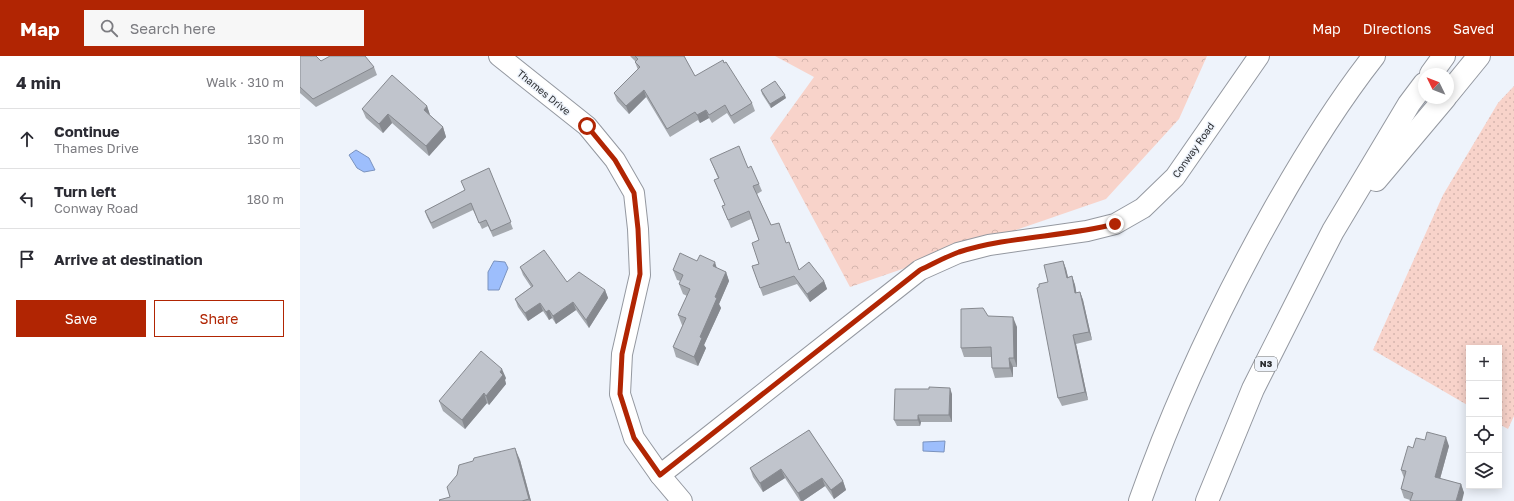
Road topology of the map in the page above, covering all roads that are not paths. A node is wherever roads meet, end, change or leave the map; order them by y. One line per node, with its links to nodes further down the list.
1 (499, 56): 11 (street, Thames Drive)
2 (1259, 56): 11 (street, Conway Road)
3 (1374, 56): 13 (highway)
4 (1444, 56): 6 (highway)
5 (1479, 56): 7 (highway)
6 (1435, 68)
7 (1454, 87)
8 (1418, 92): 10 (highway, N3)
9 (1440, 104): 10 (highway)
10 (1333, 231): 14 (highway, N3)
11 (660, 475): 12 (street, Thames Drive)
12 (682, 501)
13 (1140, 501)
14 (1207, 501)

